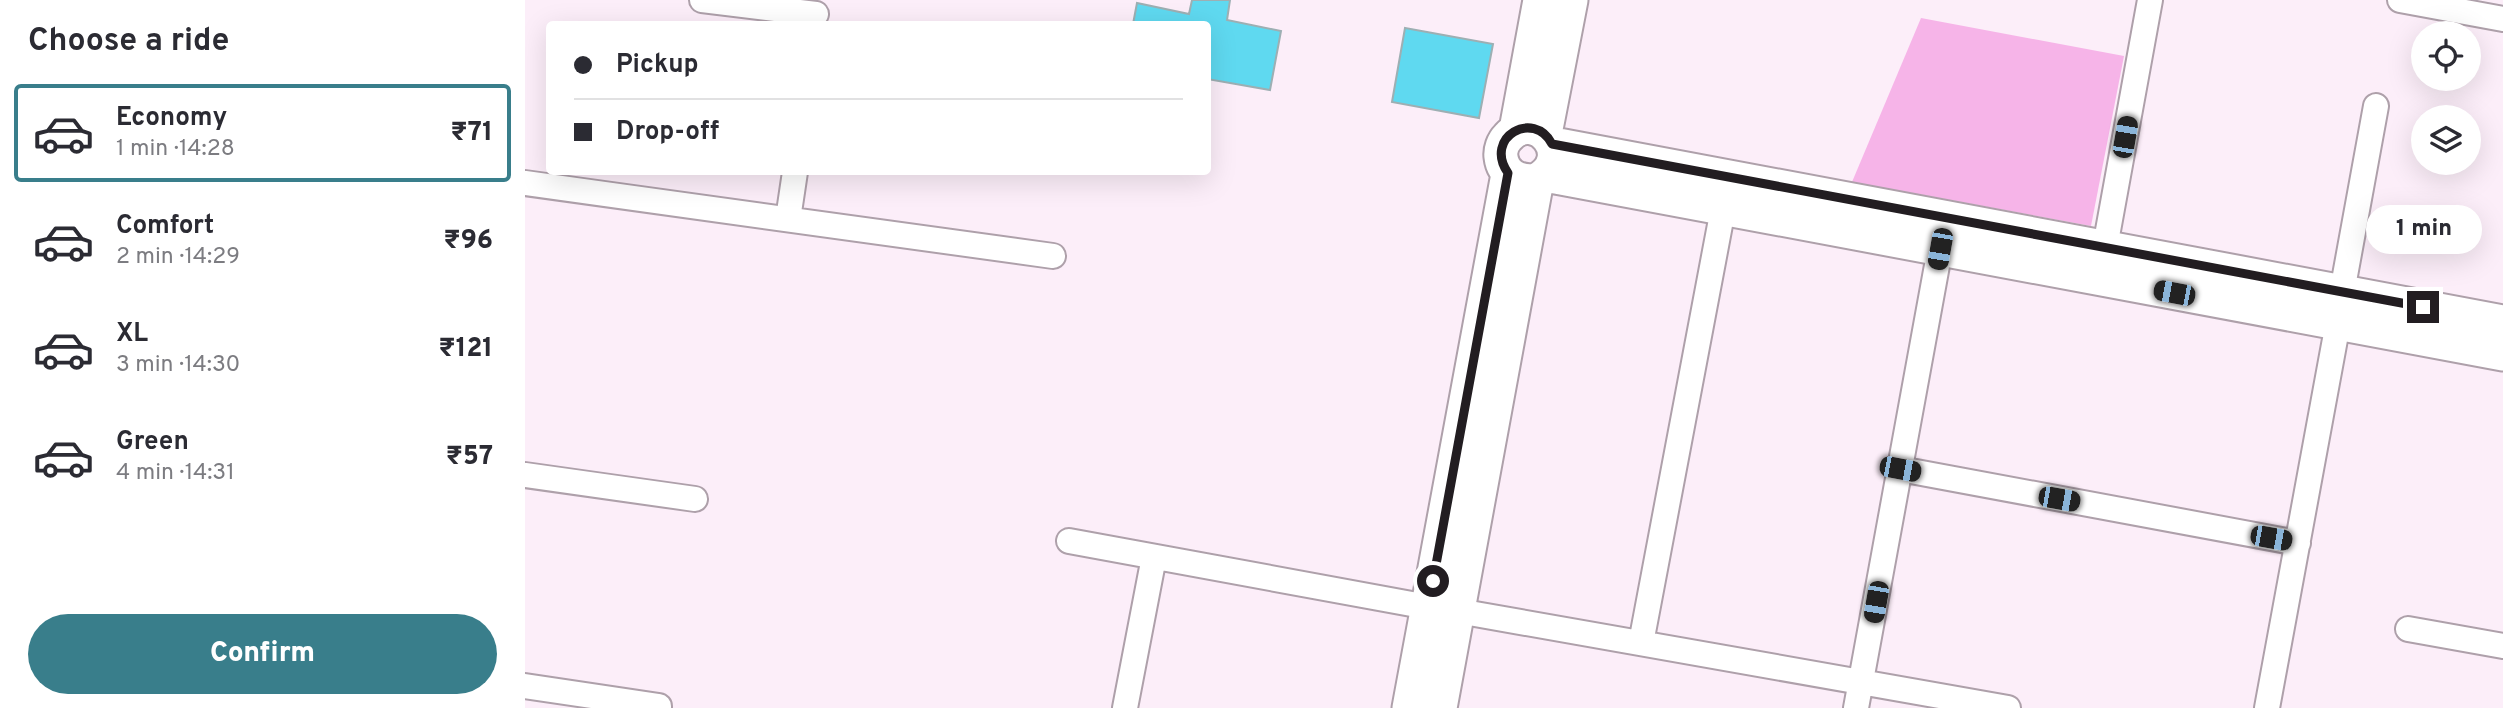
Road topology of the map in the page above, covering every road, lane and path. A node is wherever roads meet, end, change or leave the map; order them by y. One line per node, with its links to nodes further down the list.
1 (702, 0): 6 (street)
2 (1540, 0): 9 (street)
3 (1571, 0): 9 (street)
4 (2150, 0): 14 (street)
5 (2399, 0): 7 (street)
6 (816, 13)
7 (2503, 19)
8 (2376, 106): 17 (street)
9 (1534, 156): 12 (street); 14 (street); 26 (street)
10 (795, 175): 13 (street)
11 (525, 183): 13 (street)
12 (1723, 209): 15 (street); 28 (street)
13 (788, 219): 16 (street)
14 (2105, 247): 17 (street)
15 (1940, 249): 17 (street); 20 (street)
16 (1053, 256)
17 (2340, 307): 18 (street); 19 (street); 24 (street)
18 (2503, 322)
19 (2503, 354)
20 (1900, 469): 24 (street); 30 (street)
21 (525, 475): 22 (street)
22 (695, 499)
23 (1069, 541): 25 (street)
24 (2298, 543): 38 (street)
25 (1154, 557): 26 (street); 33 (street)
26 (1443, 609): 28 (street); 34 (street); 35 (street)
27 (2408, 629): 29 (street)
28 (1641, 643): 30 (street)
29 (2503, 646)
30 (1861, 681): 36 (street); 37 (street)
31 (525, 686): 32 (street)
32 (659, 708)
33 (1125, 708)
34 (1409, 708)
35 (1440, 708)
36 (1856, 708)
37 (2003, 708)
38 (2267, 708)

